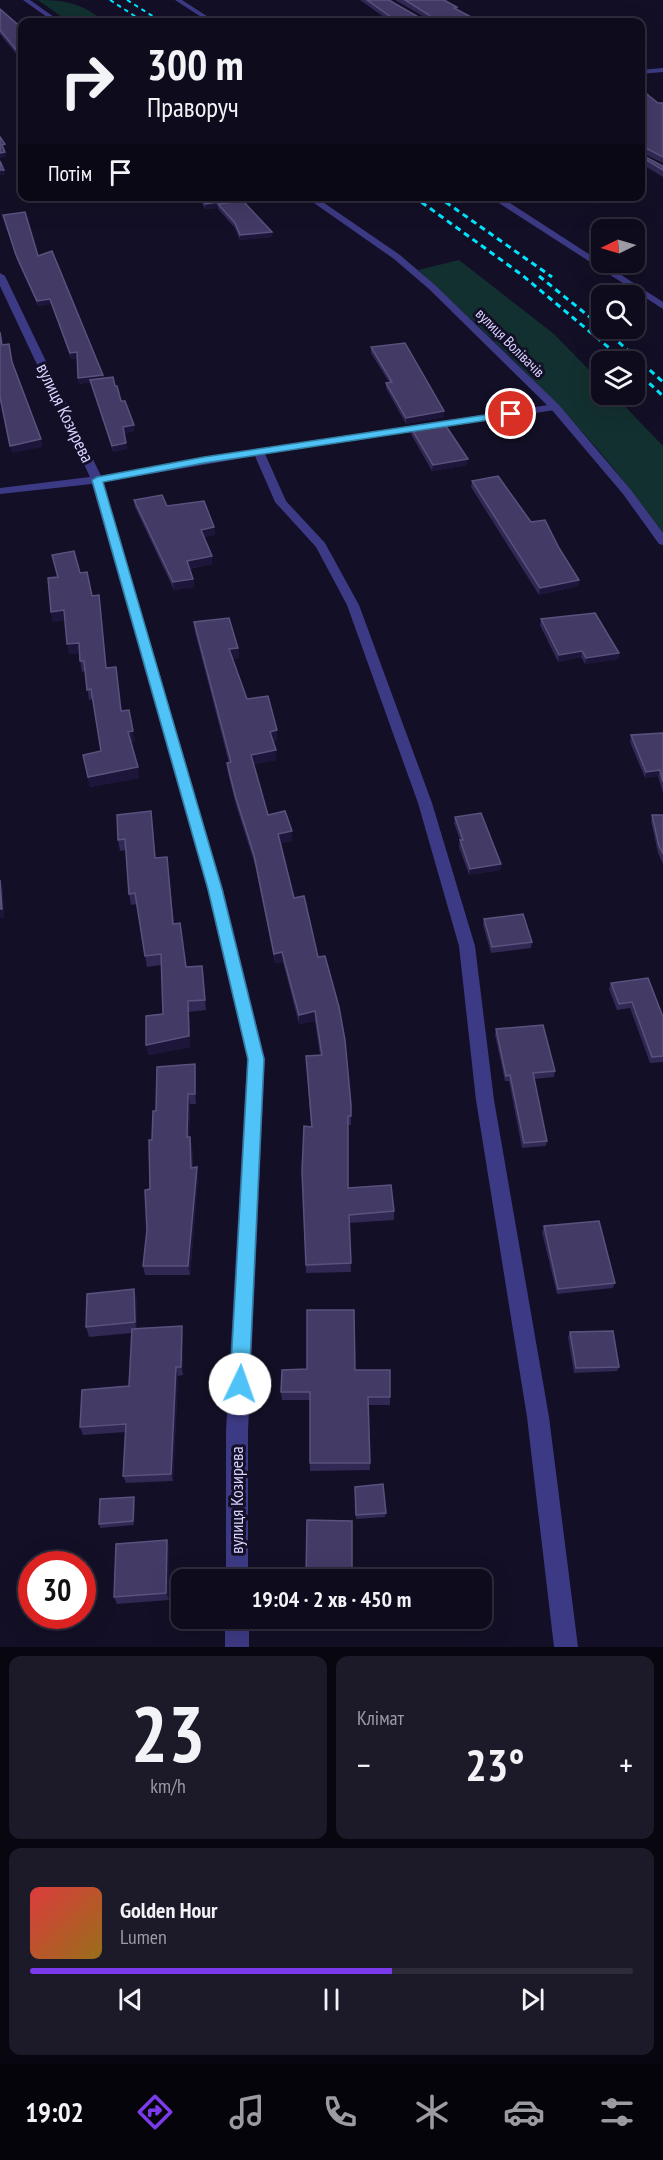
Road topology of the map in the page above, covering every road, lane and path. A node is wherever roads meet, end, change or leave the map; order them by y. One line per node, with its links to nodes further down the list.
1 (26, 0): 3 (street)
2 (178, 0): 4 (street)
3 (52, 18)
4 (207, 18)
5 (663, 70): 6 (street)
6 (645, 72)
7 (315, 201): 11 (street, вулиця Волівачів)
8 (500, 201): 10 (street)
9 (0, 276): 13 (street, вулиця Козирева)
10 (663, 306)
11 (555, 407): 12 (street); 15 (street, вулиця Волівачів)
12 (259, 453): 13 (street); 19 (street)
13 (97, 480): 14 (street); 16 (street, вулиця Козирева)
14 (0, 491)
15 (663, 541)
16 (237, 1569)
17 (237, 1629): 18 (street)
18 (237, 1647)
19 (566, 1647)

